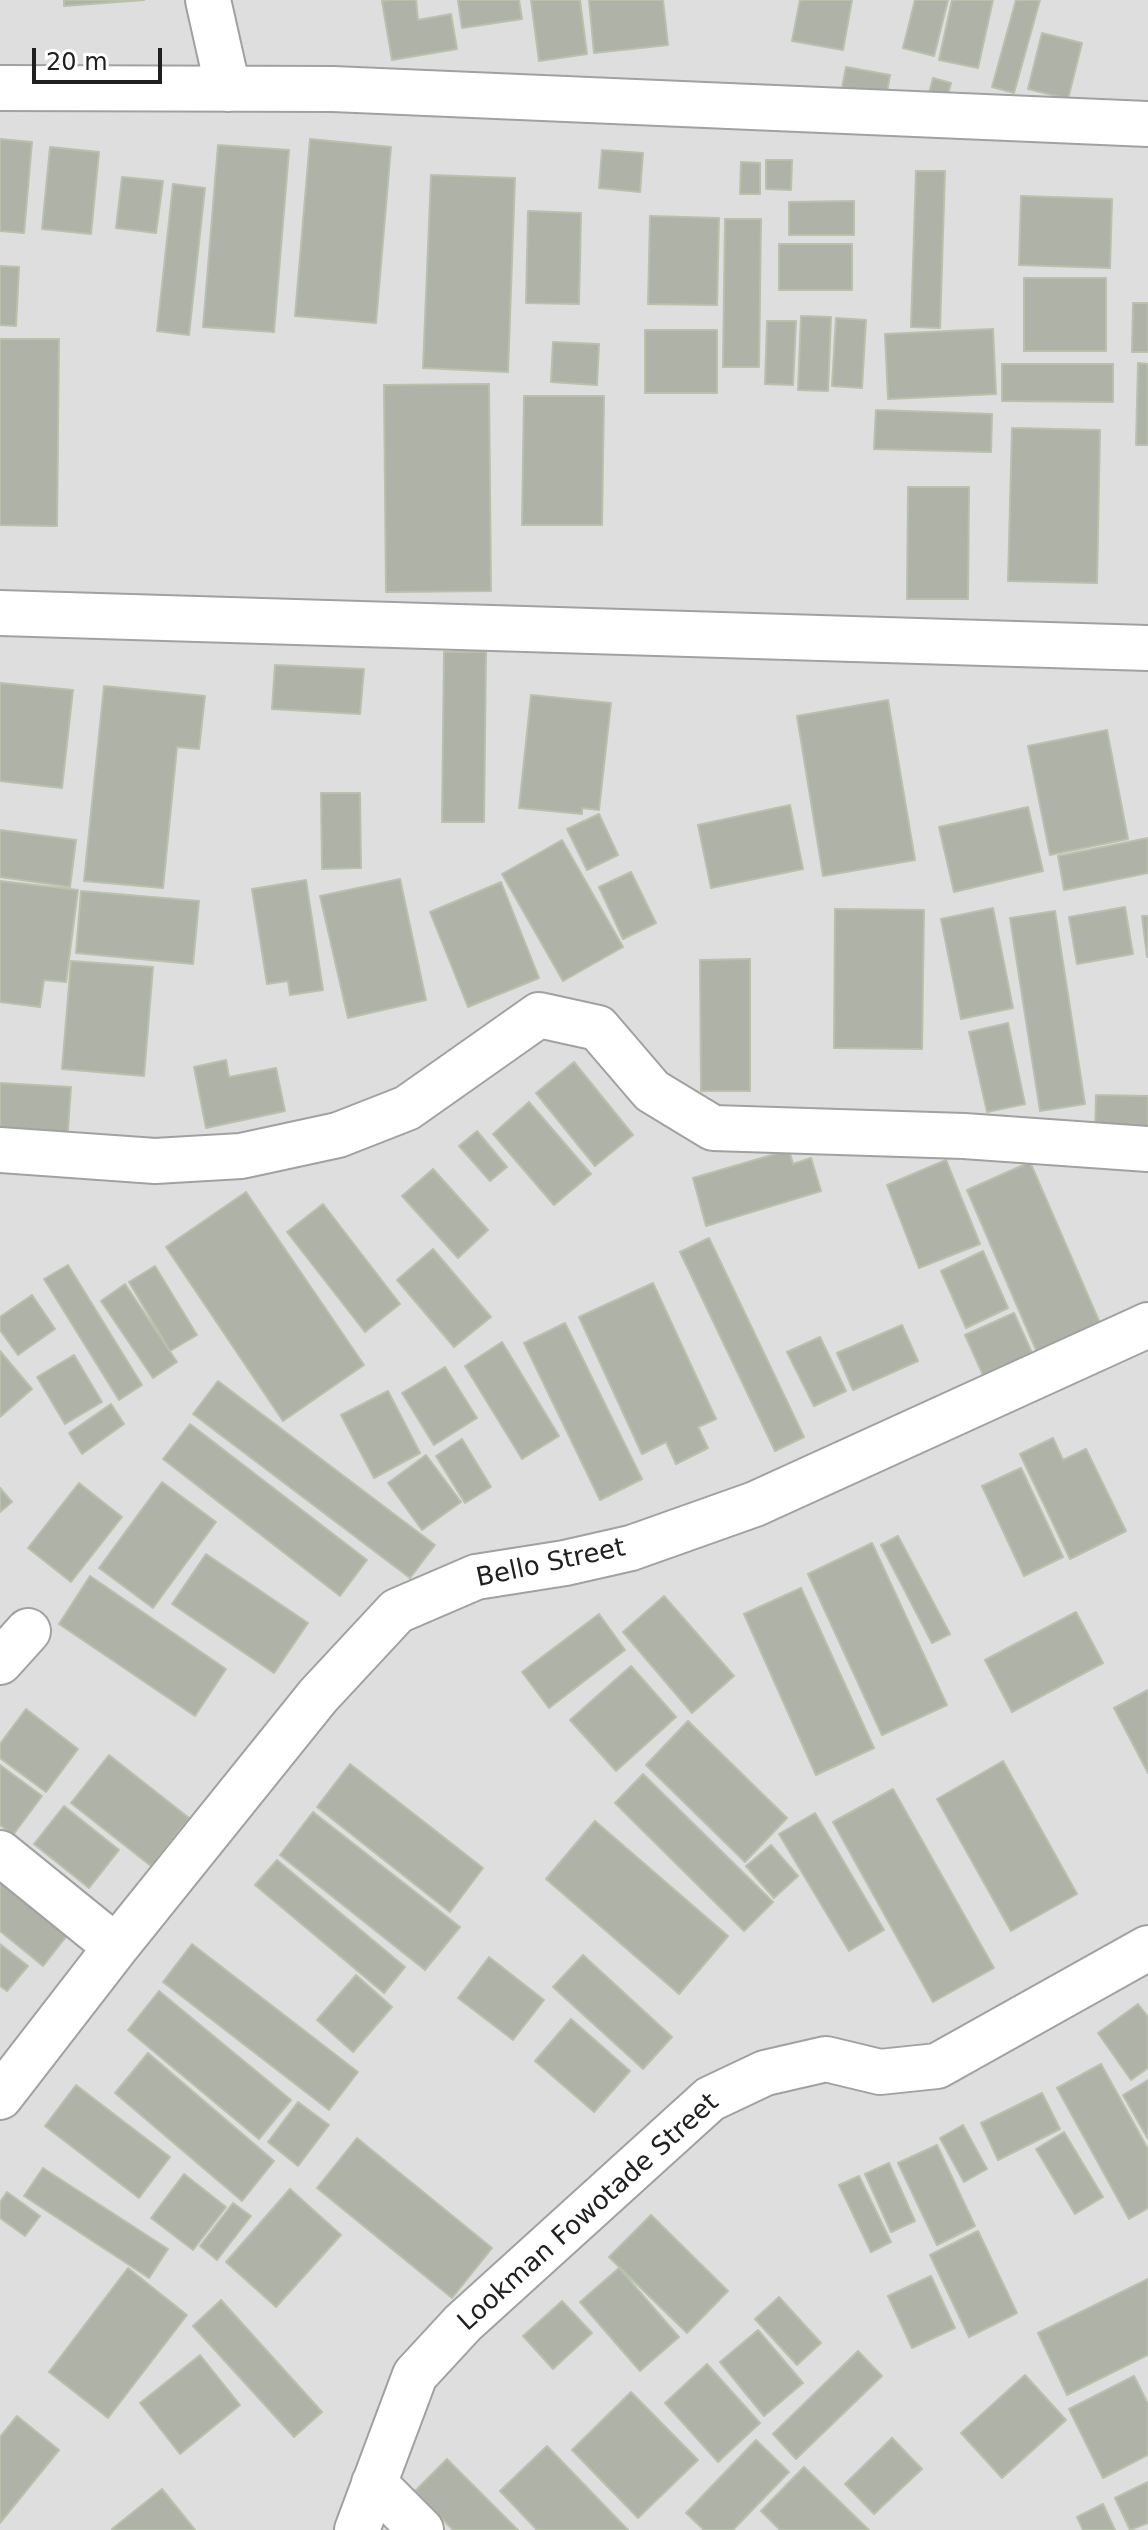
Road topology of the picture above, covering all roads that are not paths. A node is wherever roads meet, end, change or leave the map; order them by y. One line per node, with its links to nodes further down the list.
1 (208, 0): 3 (street)
2 (0, 88): 3 (street)
3 (228, 89): 4 (street)
4 (1148, 124)
5 (0, 613): 6 (street)
6 (1148, 648)
7 (1148, 1149): 8 (street)
8 (0, 1150)
9 (1148, 1325): 11 (street, Bello Street)
10 (0, 1853): 11 (street)
11 (116, 1947): 13 (street, Bello Street)
12 (1148, 1948): 14 (street, Lookman Fowotade Street)
13 (0, 2097)
14 (374, 2483): 15 (street, Lookman Fowotade Street); 16 (street)
15 (357, 2530)
16 (421, 2530)

